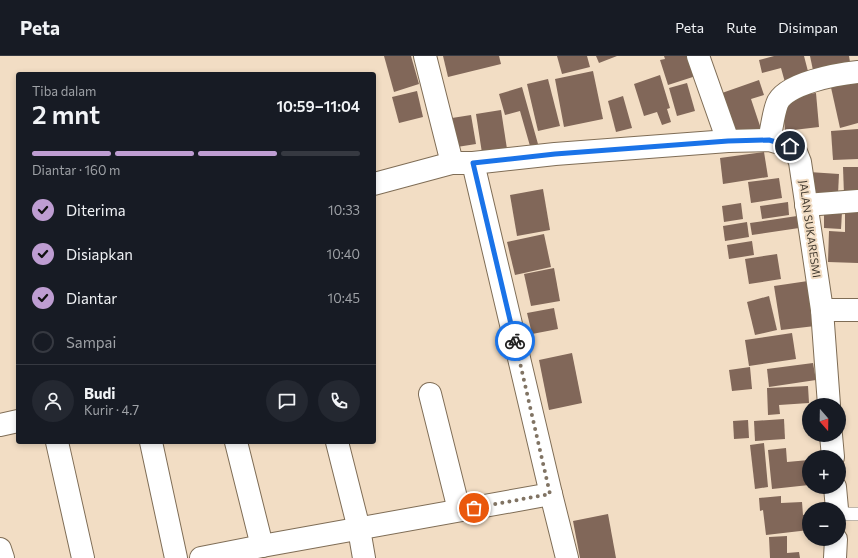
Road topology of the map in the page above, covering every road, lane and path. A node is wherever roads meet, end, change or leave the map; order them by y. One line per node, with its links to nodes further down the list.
1 (426, 56): 6 (street)
2 (698, 56): 5 (street)
3 (858, 72): 4 (street)
4 (769, 140): 5 (street, JALAN SUKARESMI); 10 (street, JALAN SUKARESMI)
5 (728, 141): 7 (street, JALAN SUKARESMI)
6 (452, 163): 7 (street, JALAN SUKARESMI); 8 (street, JALAN SUKARESMI)
7 (473, 163): 21 (street)
8 (376, 183)
9 (858, 201): 10 (street)
10 (806, 204): 11 (street, JALAN SUKARESMI)
11 (822, 310): 12 (street); 14 (street, JALAN SUKARESMI)
12 (858, 310)
13 (430, 394): 22 (street)
14 (828, 398)
15 (16, 421): 16 (street)
16 (0, 425)
17 (57, 444): 30 (street)
18 (151, 444): 31 (street)
19 (236, 444): 26 (street)
20 (338, 444): 25 (street)
21 (550, 494): 22 (street); 34 (street)
22 (459, 510): 25 (street)
23 (846, 514): 24 (lane)
24 (858, 514)
25 (359, 529): 26 (street); 33 (street)
26 (262, 546): 32 (street)
27 (836, 546): 35 (street)
28 (0, 549): 29 (street)
29 (2, 558)
30 (83, 558)
31 (176, 558)
32 (201, 558)
33 (364, 558)
34 (567, 558)
35 (835, 558)

